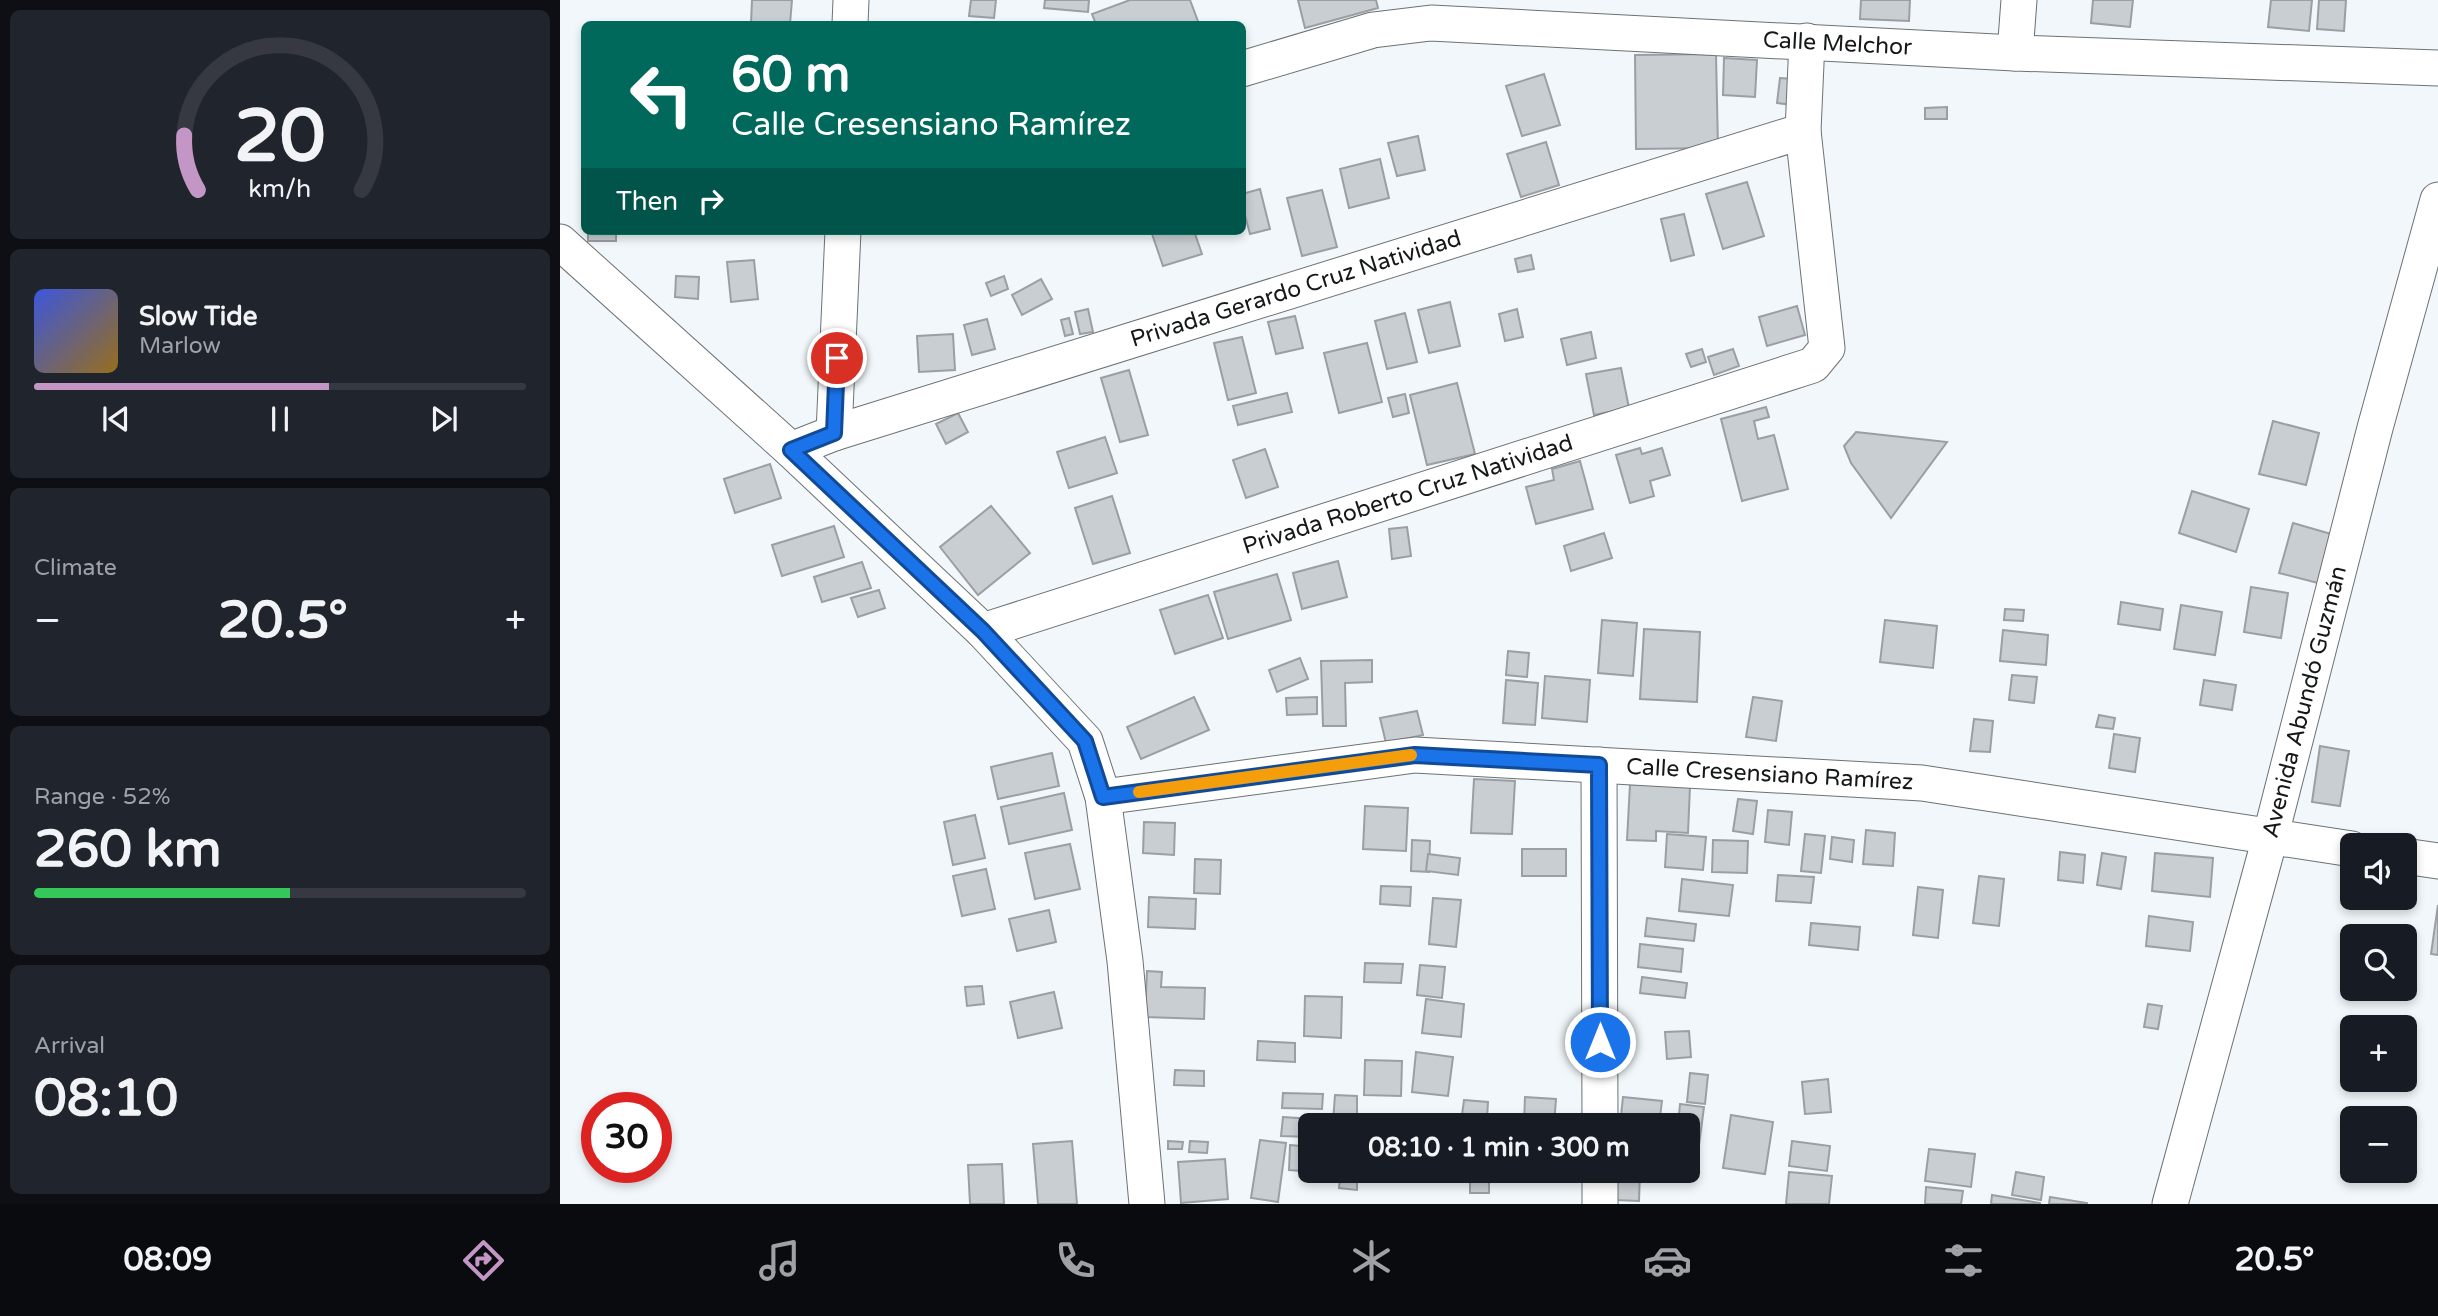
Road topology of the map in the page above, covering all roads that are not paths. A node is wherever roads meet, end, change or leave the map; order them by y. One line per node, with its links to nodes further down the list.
1 (851, 0): 3 (street)
2 (2019, 0): 5 (street)
3 (850, 21)
4 (1807, 41): 5 (street, Calle Melchor); 6 (street, Calle Melchor); 8 (street)
5 (2015, 53): 7 (street, Calle Melchor)
6 (1246, 68)
7 (2438, 68)
8 (1803, 131): 12 (street, Privada Gerardo Cruz Natividad); 14 (street, Privada Roberto Cruz Natividad)
9 (2438, 200): 17 (street, Avenida Abundó Guzmán)
10 (843, 235): 12 (street)
11 (560, 242): 13 (street)
12 (834, 433): 13 (street, Privada Gerardo Cruz Natividad)
13 (791, 450): 14 (street)
14 (983, 631): 16 (street)
15 (1599, 765): 16 (street, Calle Cresensiano Ramírez); 17 (street, Calle Cresensiano Ramírez); 21 (street)
16 (1103, 797): 23 (street)
17 (2270, 838): 18 (street, Calle Cresensiano Ramírez); 25 (street, Avenida Abundó Guzmán)
18 (2340, 847)
19 (2417, 858): 20 (street)
20 (2438, 861)
21 (1600, 1113)
22 (1600, 1183): 24 (street)
23 (1147, 1204)
24 (1600, 1204)
25 (2170, 1204)

